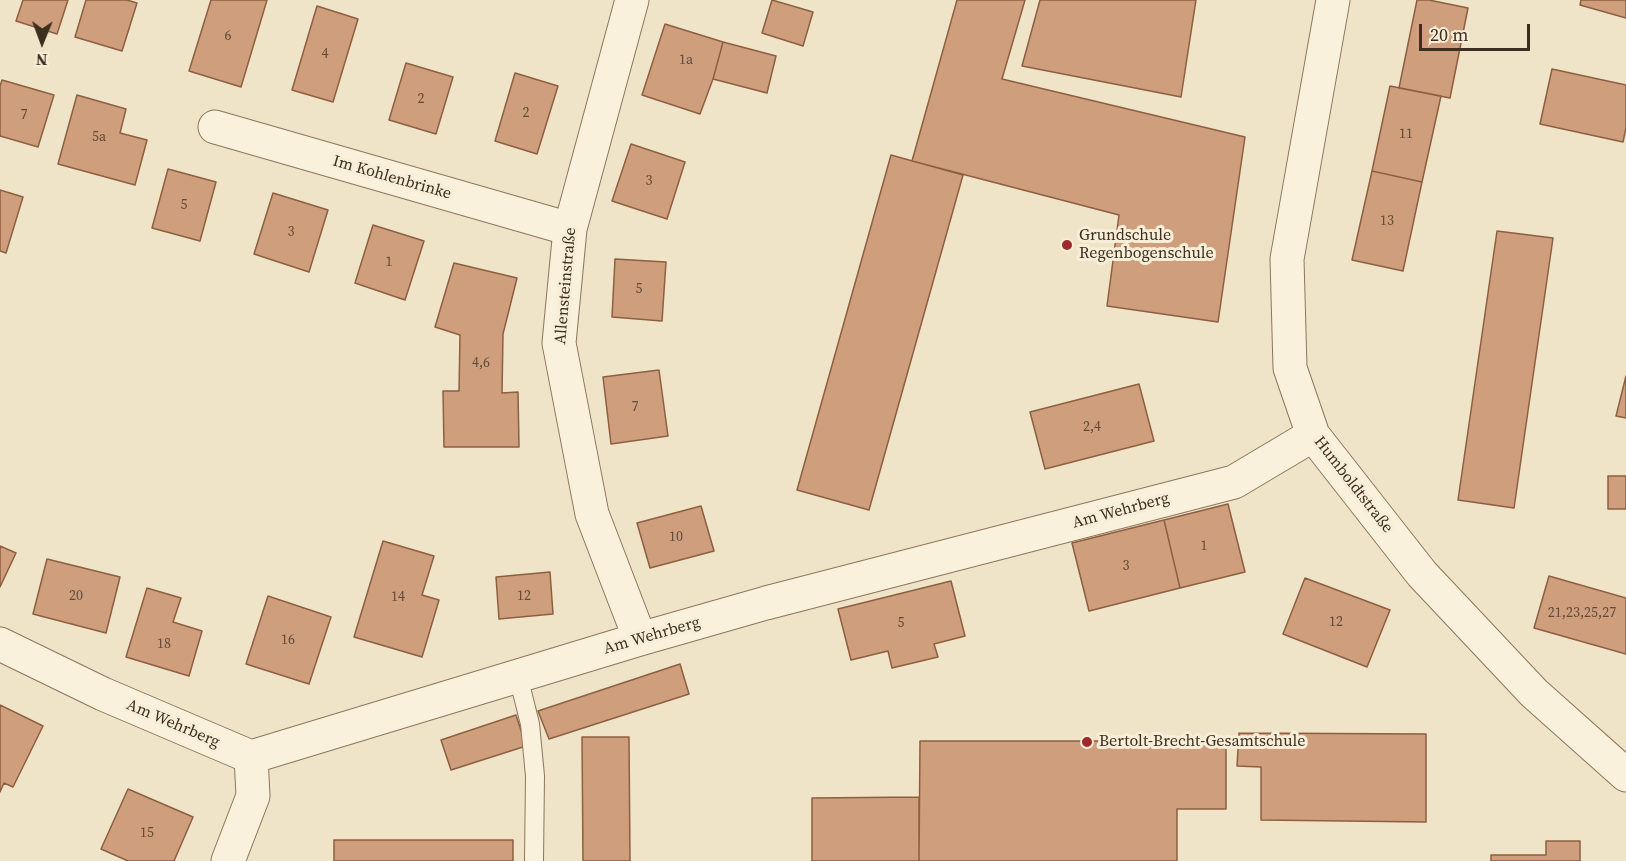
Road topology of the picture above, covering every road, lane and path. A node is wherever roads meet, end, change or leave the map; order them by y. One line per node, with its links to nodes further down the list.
1 (632, 0): 4 (street, Allensteinstraße)
2 (1333, 0): 5 (street, Humboldtstraße)
3 (215, 127): 4 (street, Im Kohlenbrinke)
4 (570, 229): 6 (street, Allensteinstraße)
5 (1313, 435): 6 (street, Am Wehrberg); 10 (street, Humboldtstraße)
6 (640, 639): 8 (street, Am Wehrberg)
7 (0, 644): 9 (street, Am Wehrberg)
8 (518, 676): 9 (street, Am Wehrberg); 12 (lane)
9 (251, 757): 11 (street)
10 (1626, 775)
11 (228, 861)
12 (534, 861)

